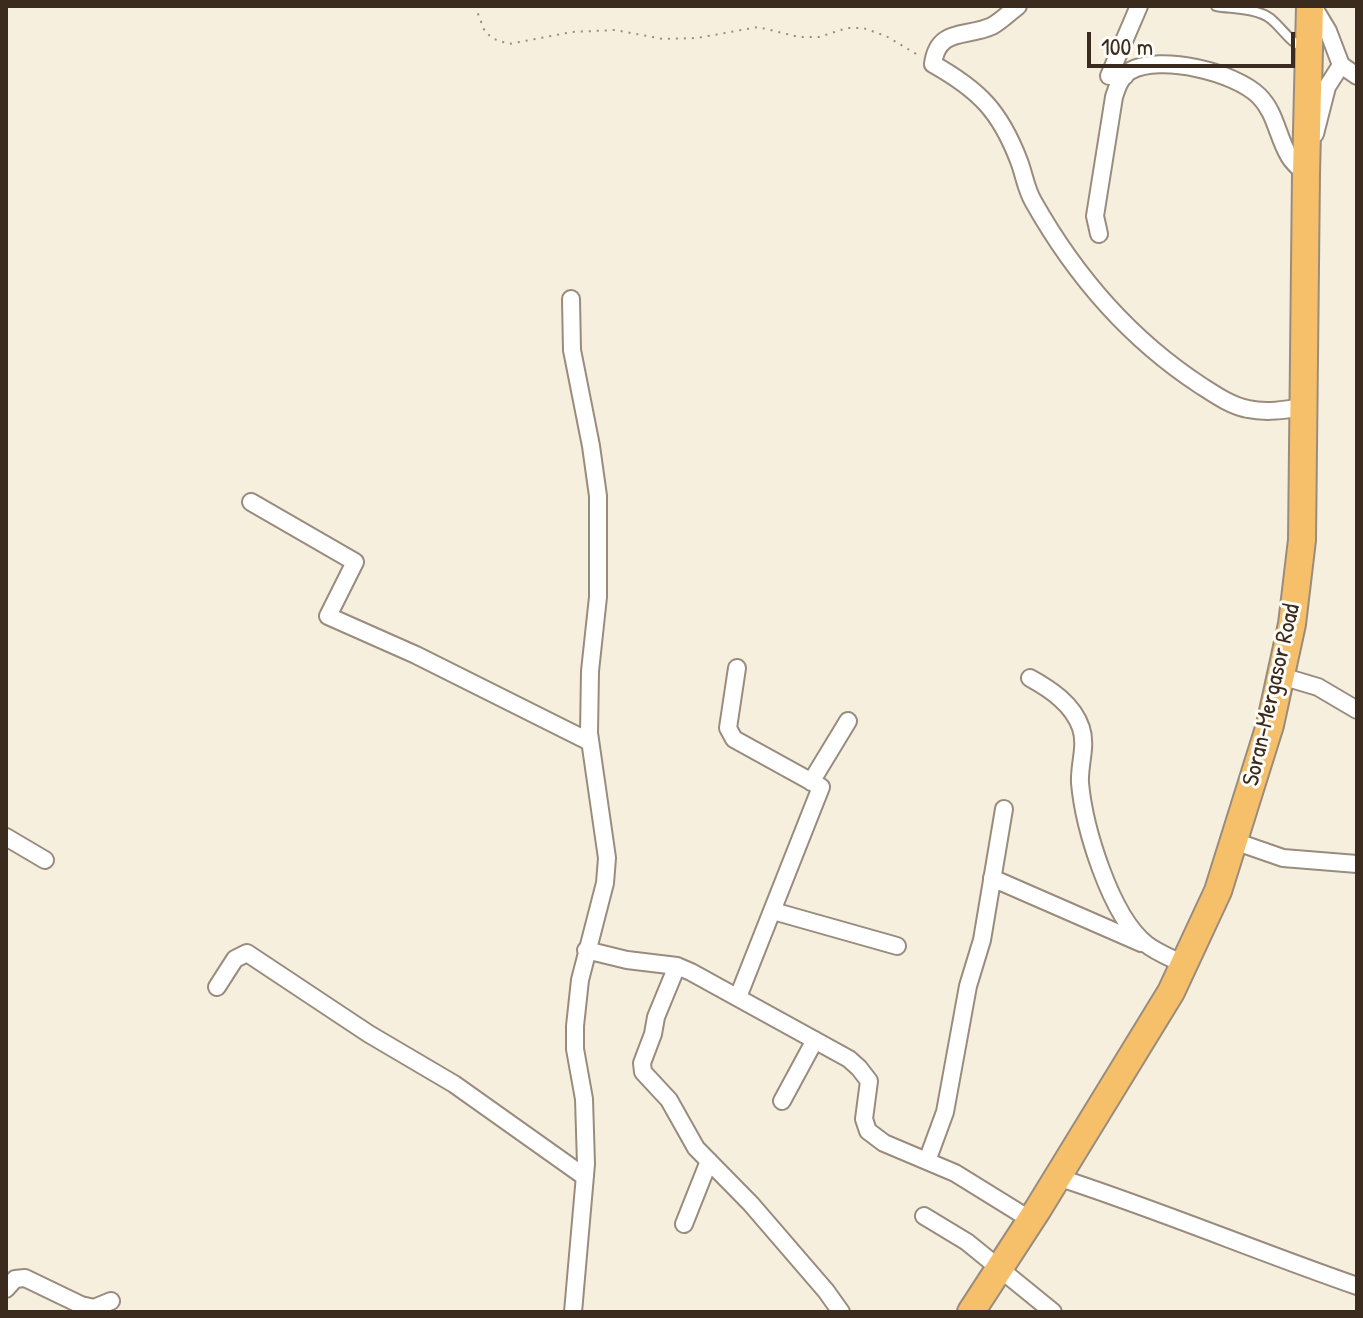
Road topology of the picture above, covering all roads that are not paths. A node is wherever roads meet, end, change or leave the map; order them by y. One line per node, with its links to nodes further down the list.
1 (1018, 6): 12 (street)
2 (1139, 6): 7 (street)
3 (1216, 6): 5 (lane)
4 (1312, 6): 5 (main road, Soran-Mergasor Road); 6 (street)
5 (1309, 50): 9 (main road, Soran-Mergasor Road)
6 (1341, 65): 8 (street); 9 (street)
7 (1125, 76): 9 (street); 10 (street)
8 (1357, 76)
9 (1306, 174): 12 (main road, Soran-Mergasor Road)
10 (1099, 234)
11 (571, 299): 19 (street)
12 (1303, 407): 15 (main road, Soran-Mergasor Road)
13 (251, 502): 19 (street)
14 (737, 668): 20 (street)
15 (1281, 676): 17 (street); 23 (main road, Soran-Mergasor Road)
16 (1030, 678): 28 (street)
17 (1357, 710)
18 (848, 721): 20 (street)
19 (590, 742): 30 (street)
20 (811, 782): 27 (street)
21 (1004, 809): 26 (street)
22 (6, 837): 24 (street)
23 (1234, 841): 25 (street); 31 (main road, Soran-Mergasor Road)
24 (45, 860)
25 (1357, 864)
26 (992, 878): 28 (street); 38 (street)
27 (773, 911): 29 (street); 34 (street)
28 (1146, 944): 31 (street)
29 (897, 946)
30 (586, 950): 32 (street); 39 (street)
31 (1183, 964): 40 (main road, Soran-Mergasor Road)
32 (677, 966): 34 (street); 37 (street)
33 (217, 987): 39 (street)
34 (738, 997): 35 (street)
35 (815, 1040): 36 (street); 38 (street)
36 (782, 1101)
37 (709, 1161): 43 (street); 49 (street)
38 (927, 1161): 42 (street)
39 (585, 1177): 48 (street)
40 (1057, 1177): 42 (main road, Soran-Mergasor Road); 45 (street)
41 (924, 1216): 44 (street)
42 (1031, 1220): 44 (main road, Soran-Mergasor Road)
43 (684, 1224)
44 (1000, 1268): 50 (main road, Soran-Mergasor Road); 51 (street)
45 (1357, 1286)
46 (6, 1289): 47 (street)
47 (111, 1301)
48 (573, 1312)
49 (841, 1312)
50 (971, 1312)
51 (1053, 1312)

